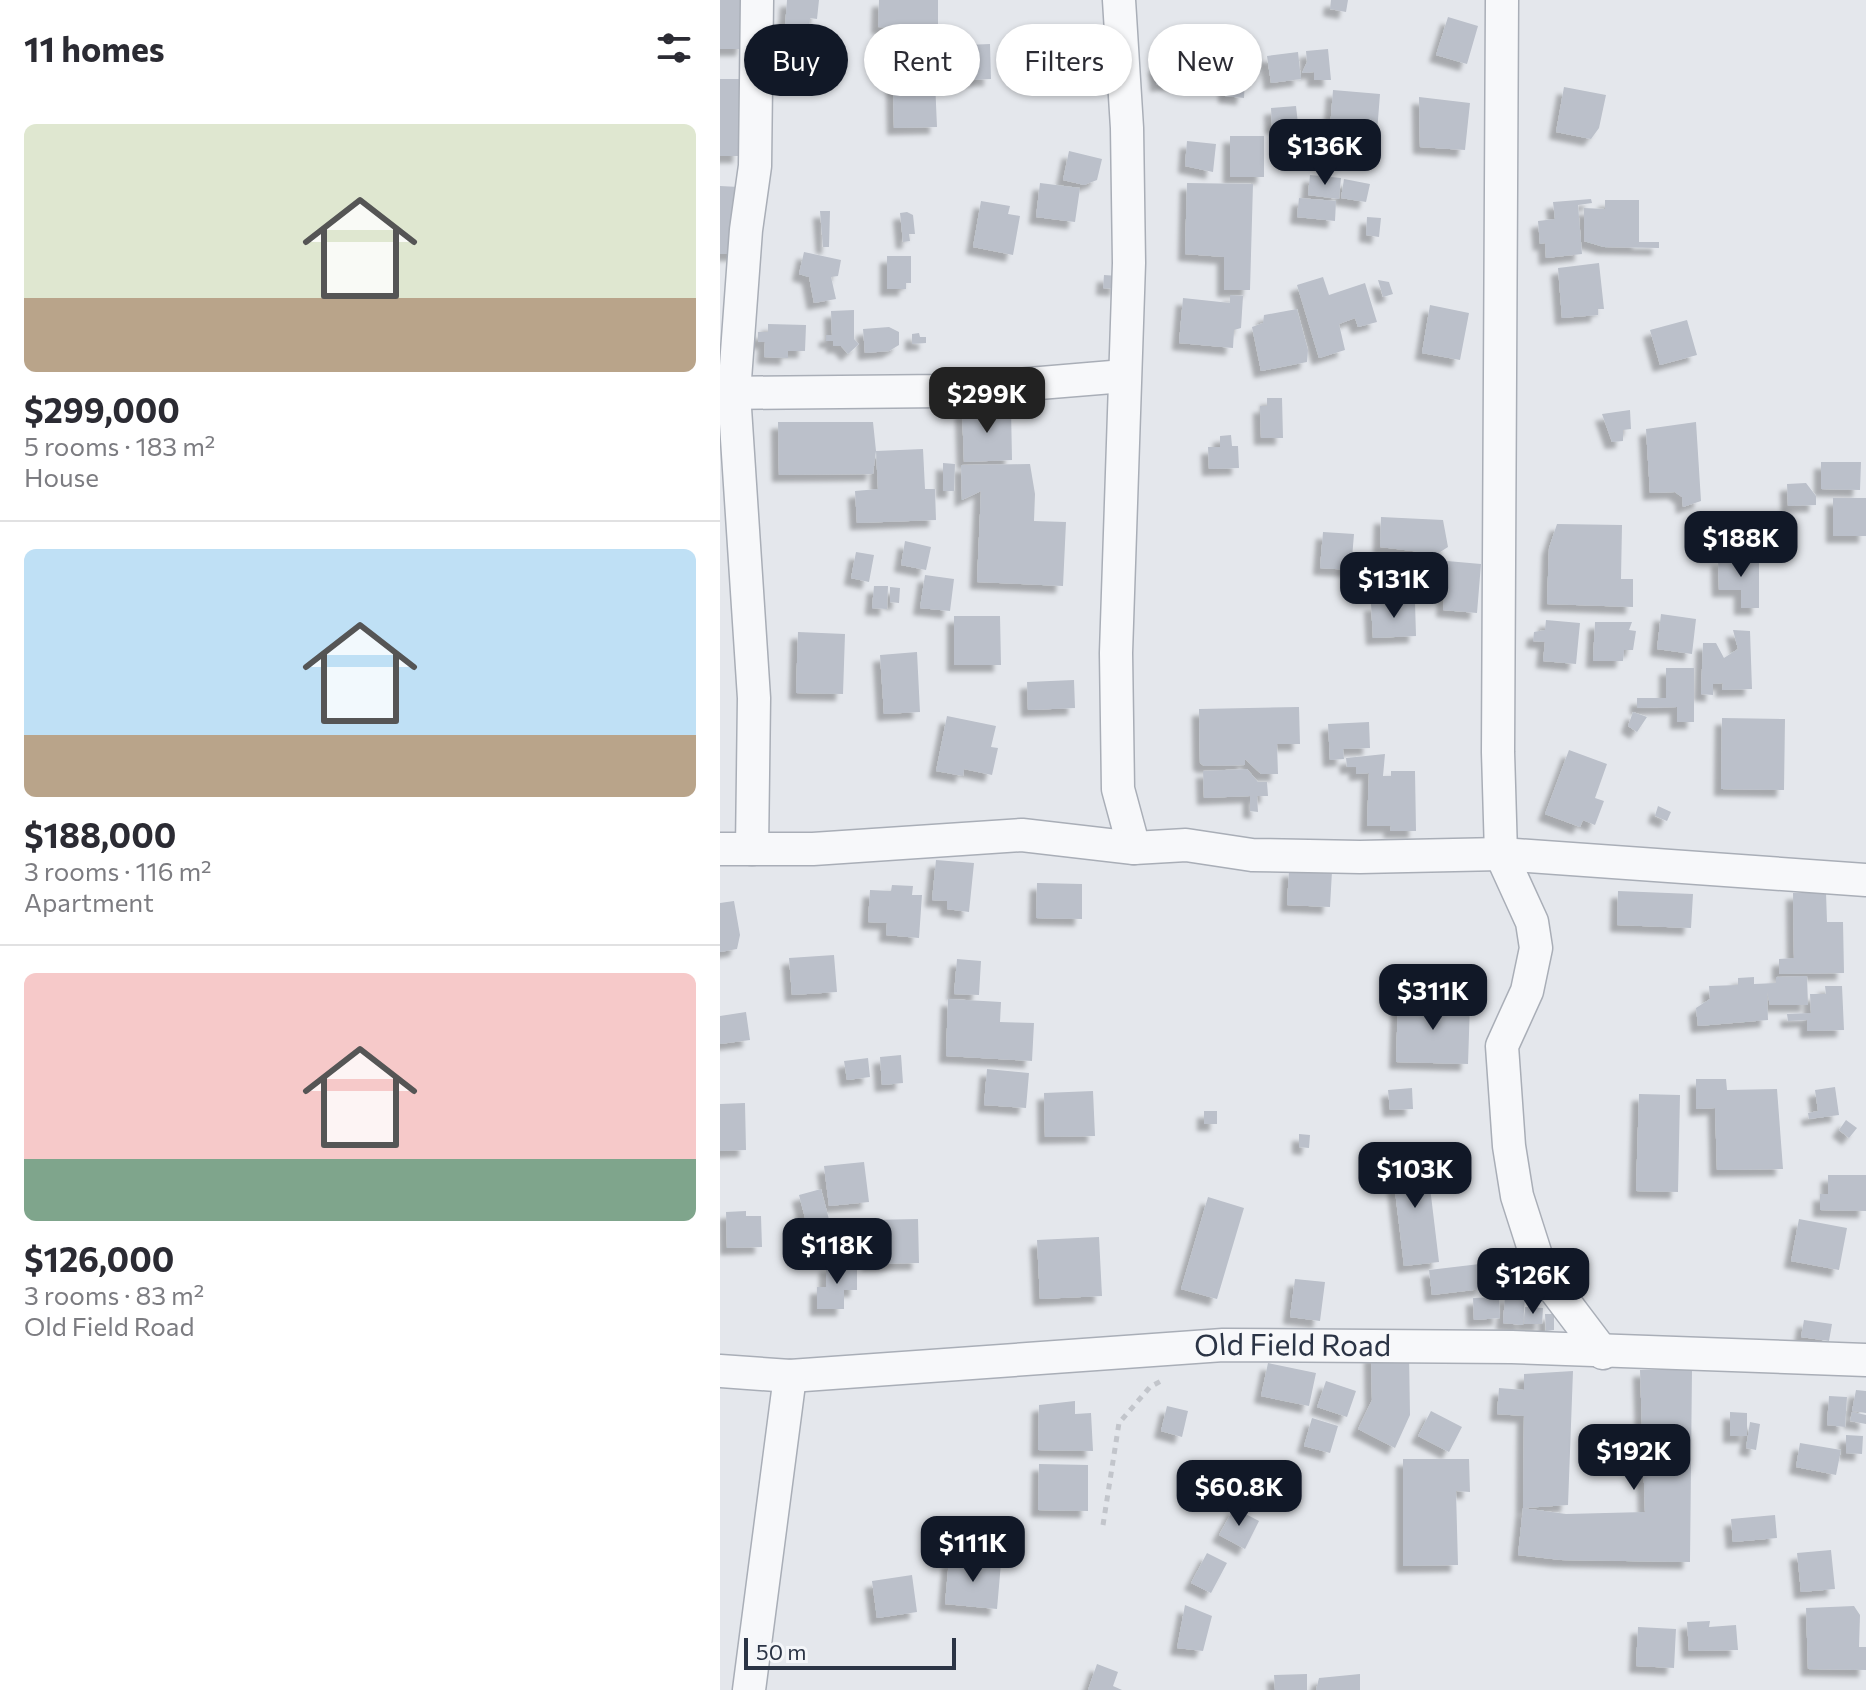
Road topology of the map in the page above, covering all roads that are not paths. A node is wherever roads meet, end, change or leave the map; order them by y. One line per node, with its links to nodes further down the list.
1 (757, 0): 5 (street)
2 (1119, 0): 4 (street)
3 (1502, 0): 9 (street)
4 (1124, 376): 5 (street); 6 (street)
5 (727, 393): 8 (street)
6 (1134, 848): 8 (street); 9 (street)
7 (720, 849): 8 (street)
8 (752, 849)
9 (1501, 854): 10 (street); 11 (street)
10 (1866, 880)
11 (1603, 1353): 12 (street, Old Field Road); 14 (street, Old Field Road)
12 (1866, 1360)
13 (720, 1371): 14 (street, Old Field Road)
14 (790, 1376): 15 (street)
15 (749, 1690)

